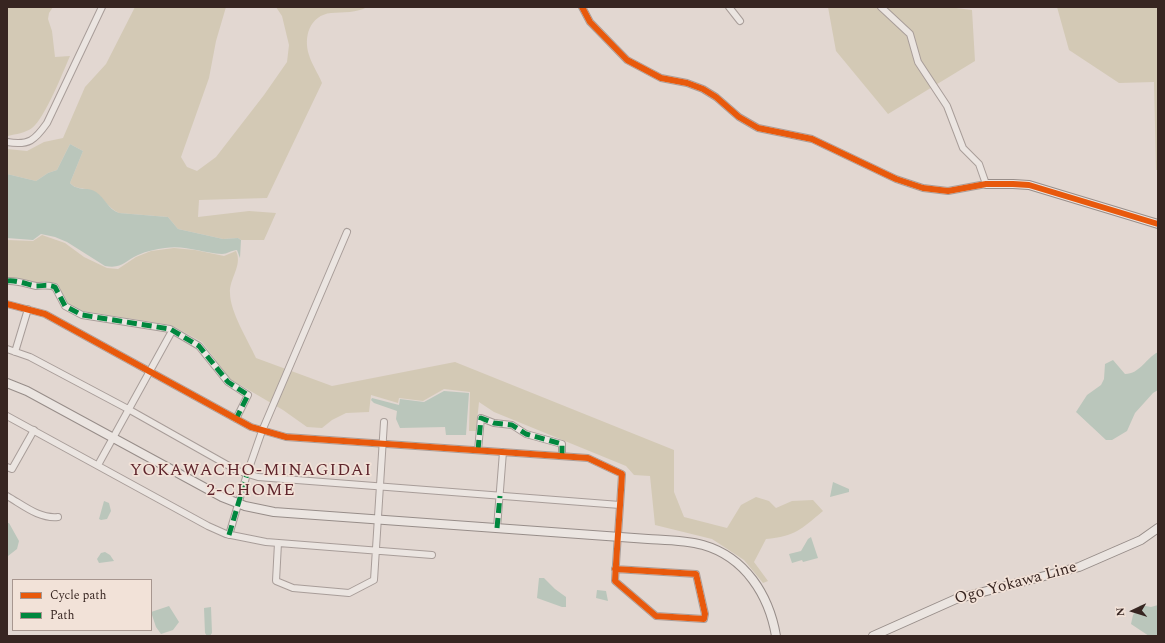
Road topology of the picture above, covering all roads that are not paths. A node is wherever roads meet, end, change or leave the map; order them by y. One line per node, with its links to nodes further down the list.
1 (102, 7): 6 (street)
2 (582, 7): 7 (street)
3 (729, 7): 5 (street)
4 (881, 7): 7 (street)
5 (740, 21)
6 (7, 142)
7 (986, 184): 8 (street)
8 (1158, 224)
9 (347, 232): 23 (street)
10 (7, 281): 13 (street)
11 (7, 304): 12 (street)
12 (28, 309): 15 (street); 16 (street)
13 (172, 331): 16 (street); 20 (street)
14 (7, 349): 15 (street)
15 (15, 352): 18 (street)
16 (150, 370): 18 (street); 20 (street)
17 (7, 383): 24 (street)
18 (128, 409): 24 (street); 31 (street)
19 (7, 416): 22 (street)
20 (236, 418): 23 (street)
21 (384, 422): 25 (street)
22 (34, 430): 29 (street); 30 (street)
23 (262, 431): 25 (street); 31 (street)
24 (113, 438): 29 (street); 35 (street)
25 (383, 444): 26 (street); 32 (street)
26 (478, 450): 27 (street); 28 (street)
27 (503, 452): 28 (street); 34 (street)
28 (562, 456): 36 (street)
29 (98, 465): 41 (street)
30 (7, 467)
31 (247, 474): 32 (street); 35 (street)
32 (379, 486): 34 (street); 38 (street)
33 (7, 496): 37 (street)
34 (500, 496): 36 (street); 39 (street)
35 (239, 504): 38 (street); 41 (street)
36 (620, 505): 42 (street)
37 (58, 517)
38 (377, 519): 39 (street); 44 (street)
39 (498, 528): 42 (street)
40 (1158, 528): 48 (street, Ogo Yokawa Line)
41 (229, 535): 43 (street)
42 (618, 536): 46 (street); 47 (street)
43 (278, 543): 44 (street); 44 (street)
44 (375, 551): 45 (street)
45 (432, 555)
46 (616, 569): 46 (street)
47 (776, 636)
48 (873, 636)

